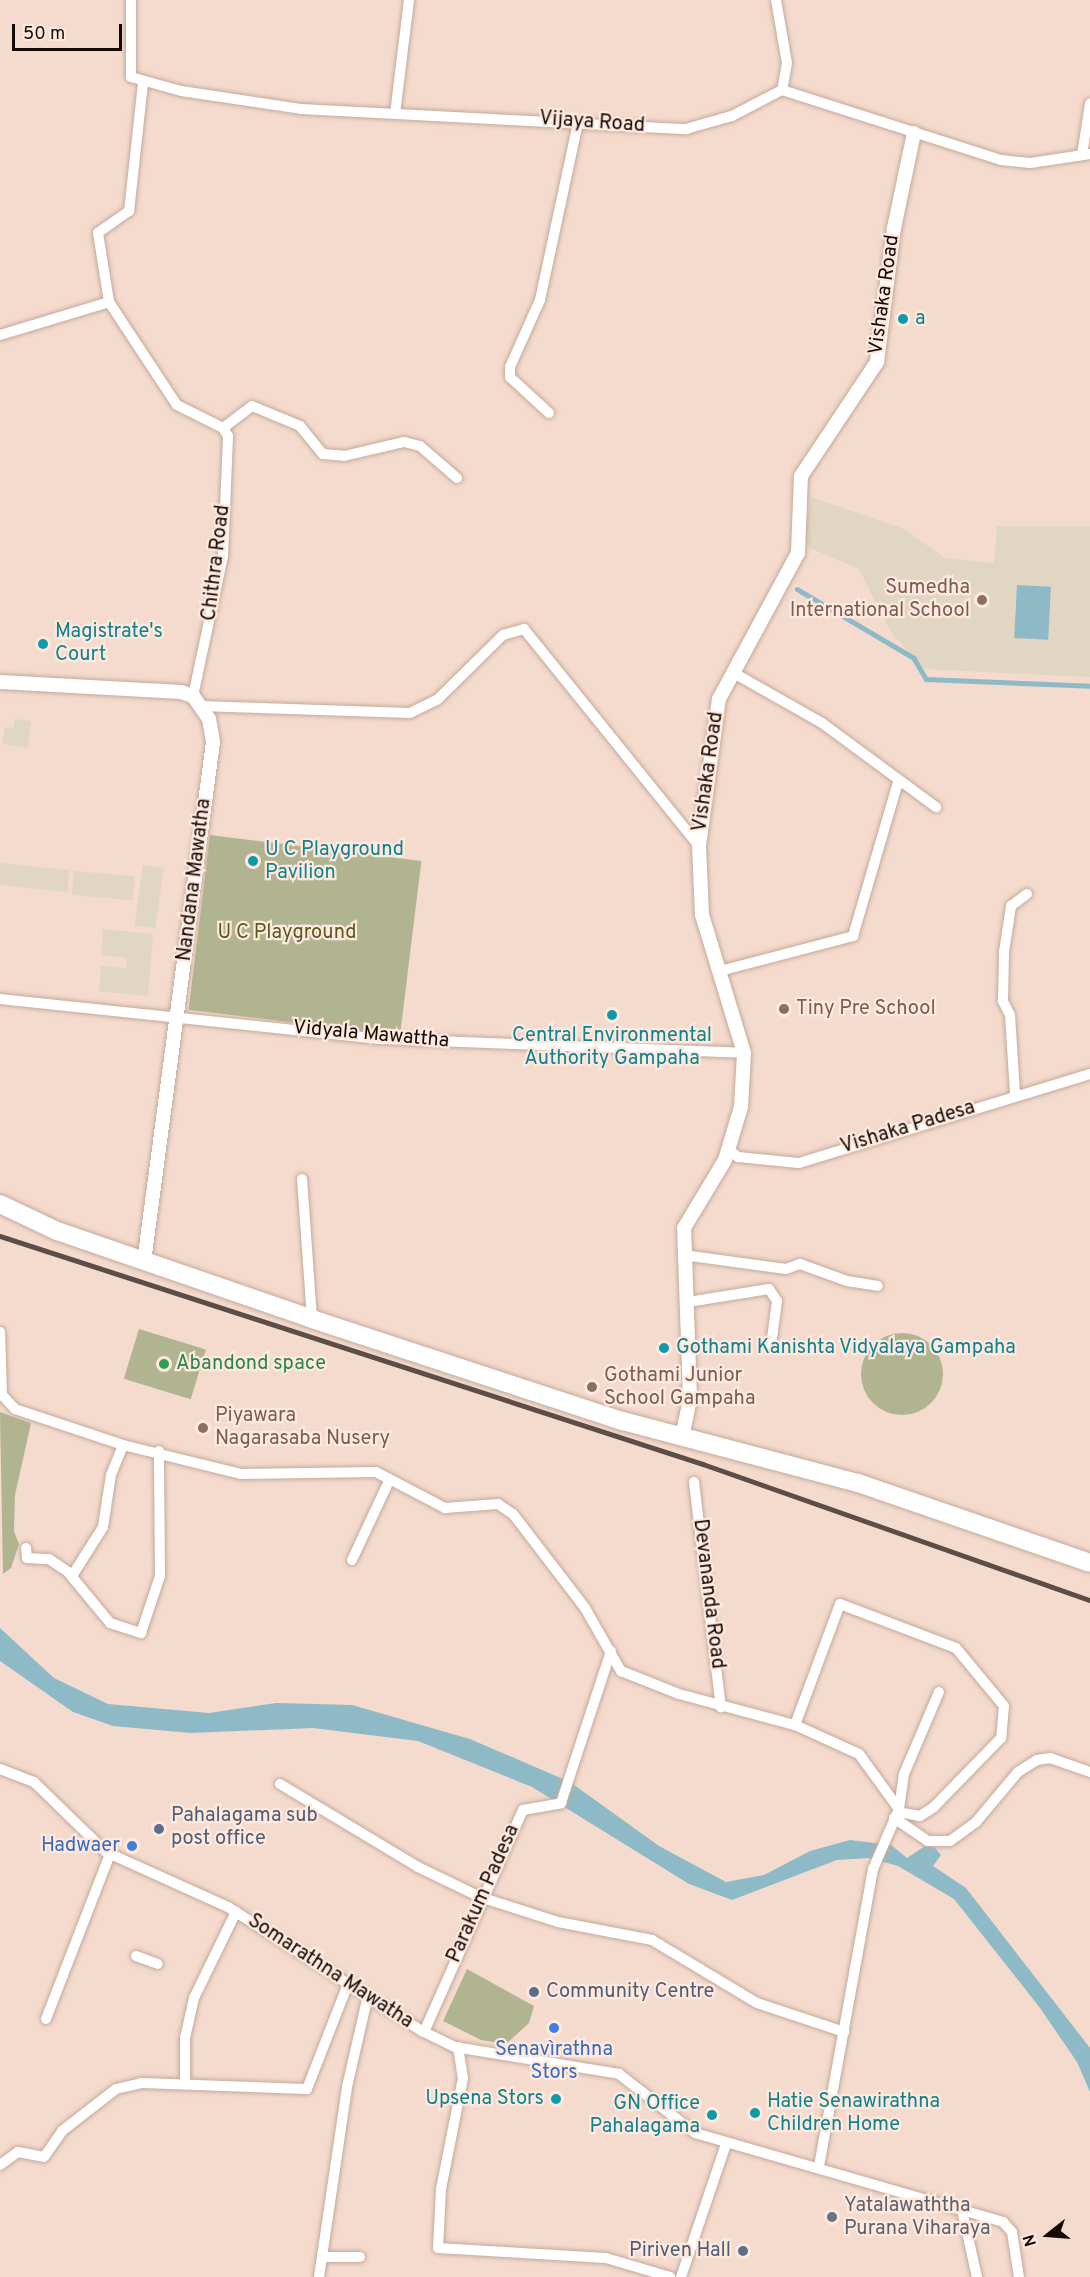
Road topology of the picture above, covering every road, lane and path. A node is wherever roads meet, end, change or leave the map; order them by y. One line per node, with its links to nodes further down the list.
1 (131, 0): 4 (street)
2 (409, 0): 7 (street)
3 (776, 0): 5 (street)
4 (143, 83): 7 (street, Vijaya Road); 11 (street)
5 (782, 90): 8 (street, Vijaya Road); 9 (street)
6 (1090, 104): 10 (street)
7 (395, 114): 8 (street, Vijaya Road)
8 (578, 123): 13 (street)
9 (914, 133): 10 (street); 16 (street, Vishaka Road)
10 (1086, 154)
11 (109, 302): 12 (street); 14 (street)
12 (0, 335)
13 (549, 413)
14 (223, 428): 15 (street); 18 (street, Chithra Road)
15 (457, 478)
16 (734, 673): 19 (street); 21 (street, Vishaka Road)
17 (0, 682): 18 (street)
18 (196, 701): 21 (street); 25 (street, Nandana Mawatha)
19 (898, 782): 20 (street); 23 (street)
20 (936, 807)
21 (699, 846): 23 (street, Vishaka Road)
22 (1027, 894): 28 (street)
23 (720, 971): 26 (street, Vishaka Road)
24 (0, 999): 25 (street, Vidyala Mawattha)
25 (178, 1016): 26 (street, Vidyala Mawattha); 33 (street, Nandana Mawatha)
26 (744, 1053): 29 (street, Vishaka Road)
27 (1090, 1074): 28 (street, Vishaka Padesa)
28 (1015, 1094): 29 (street, Vishaka Padesa)
29 (728, 1149): 32 (street, Vishaka Road)
30 (302, 1179): 36 (street)
31 (0, 1204): 33 (main road)
32 (683, 1255): 34 (street); 35 (street, Vishaka Road)
33 (144, 1262): 36 (main road)
34 (878, 1286)
35 (688, 1302): 38 (street); 39 (street, Vishaka Road)
36 (312, 1319): 39 (main road)
37 (0, 1332): 40 (street)
38 (771, 1346)
39 (682, 1437): 46 (main road)
40 (123, 1445): 41 (street); 47 (street)
41 (159, 1451): 42 (street); 47 (street)
42 (390, 1479): 45 (street); 48 (street)
43 (694, 1482): 50 (street, Devananda Road)
44 (26, 1548): 47 (street)
45 (352, 1560)
46 (1090, 1563)
47 (72, 1576)
48 (611, 1651): 50 (street); 57 (street, Parakum Padesa)
49 (939, 1692): 55 (street)
50 (721, 1707): 51 (street)
51 (795, 1725): 55 (street); 55 (street)
52 (0, 1769): 56 (street, Somarathna Mawatha)
53 (1090, 1772): 55 (street)
54 (280, 1784): 57 (street)
55 (897, 1813): 65 (street)
56 (110, 1854): 58 (street, Somarathna Mawatha); 63 (street)
57 (480, 1897): 64 (street, Parakum Padesa); 65 (street)
58 (236, 1912): 61 (street, Somarathna Mawatha); 67 (street)
59 (136, 1956): 60 (street)
60 (158, 1964)
61 (348, 1984): 62 (street, Somarathna Mawatha); 67 (street)
62 (367, 2000): 64 (street, Somarathna Mawatha); 73 (street)
63 (46, 2019)
64 (424, 2032): 66 (street, Somarathna Mawatha)
65 (844, 2032): 70 (street)
66 (458, 2048): 68 (street, Somarathna Mawatha); 75 (street)
67 (185, 2084): 69 (street)
68 (726, 2144): 70 (street, Somarathna Mawatha); 76 (street)
69 (0, 2165)
70 (819, 2167): 71 (street, Somarathna Mawatha)
71 (962, 2210): 77 (street); 78 (street, Somarathna Mawatha)
72 (360, 2257): 73 (street)
73 (322, 2258): 74 (street)
74 (319, 2277)
75 (670, 2277)
76 (681, 2277)
77 (977, 2277)
78 (1019, 2277)

